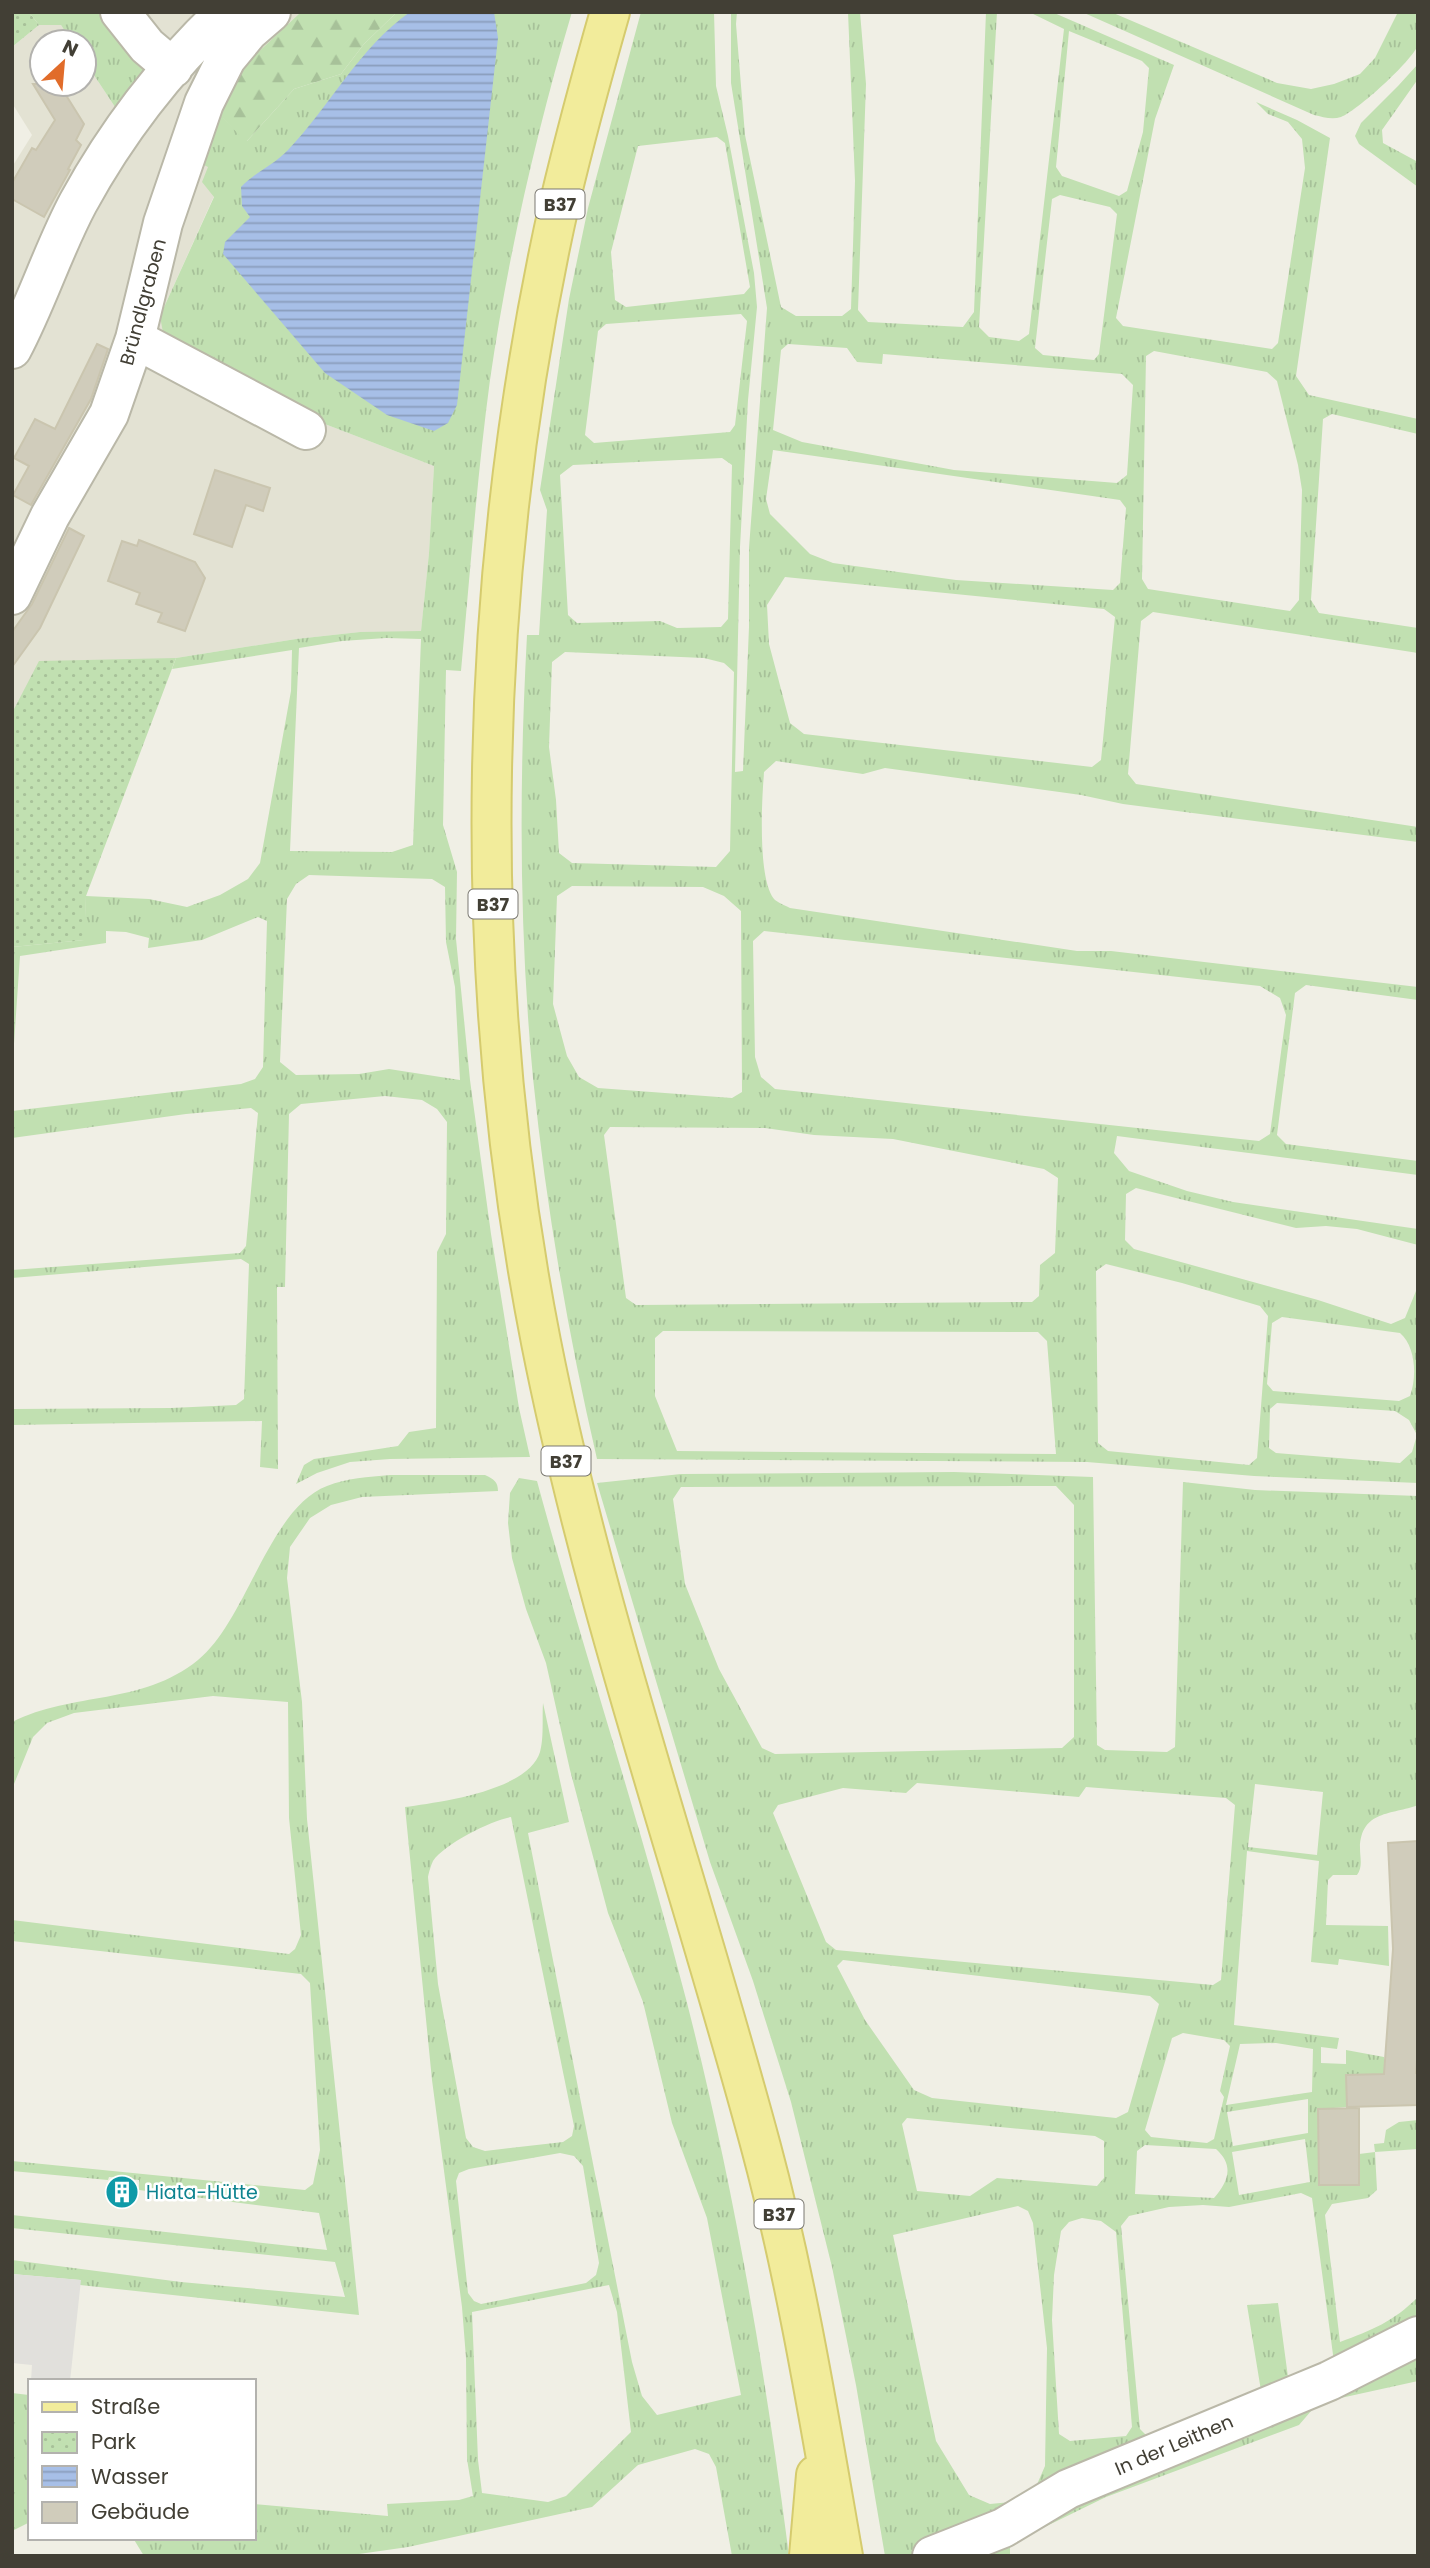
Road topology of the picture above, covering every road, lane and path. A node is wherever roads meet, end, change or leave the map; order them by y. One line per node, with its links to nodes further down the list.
1 (120, 12): 5 (street)
2 (225, 12): 5 (street)
3 (271, 12): 6 (street, Bründlgraben)
4 (610, 12): 11 (main road, B37)
5 (173, 68): 7 (street)
6 (135, 339): 8 (street); 9 (street, Bründlgraben)
7 (12, 349)
8 (306, 430)
9 (12, 595)
10 (1418, 2336): 14 (street, In der Leithen)
11 (820, 2424): 12 (main road); 13 (main road, B37)
12 (808, 2556)
13 (843, 2556)
14 (932, 2556)

